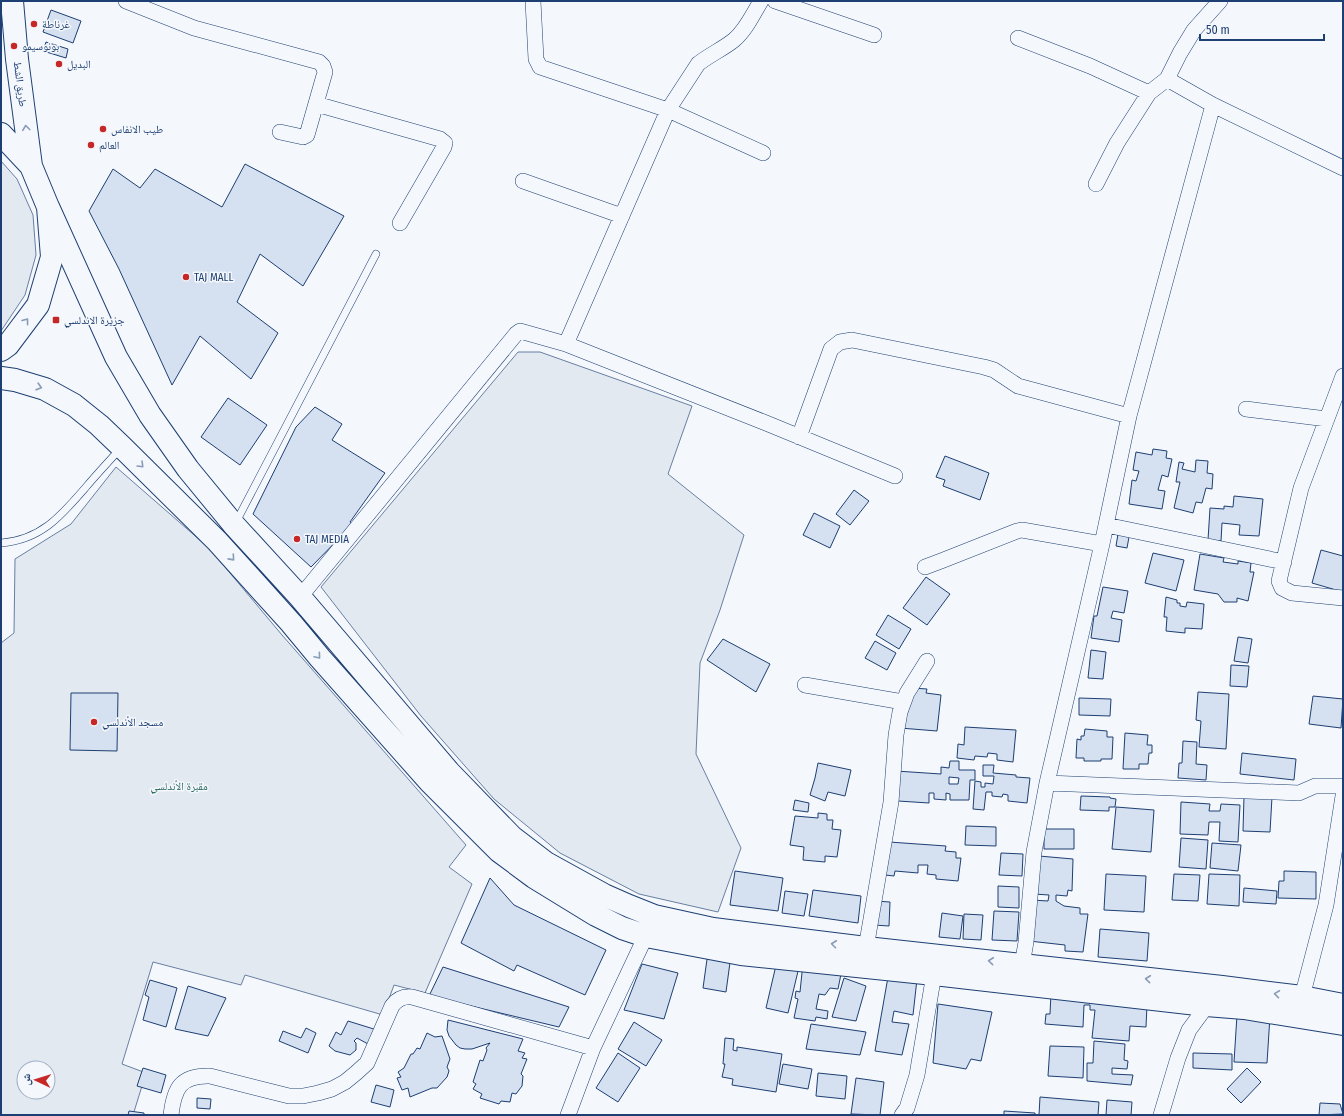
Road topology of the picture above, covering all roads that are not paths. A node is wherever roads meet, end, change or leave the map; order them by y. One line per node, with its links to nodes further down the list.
1 (12, 1): 17 (main road, طريق الشط, one-way to 1)
2 (126, 1): 11 (street)
3 (533, 1): 13 (street)
4 (761, 1): 13 (street)
5 (775, 1): 7 (street)
6 (1220, 1): 9 (street)
7 (874, 35)
8 (1018, 38): 10 (street)
9 (1167, 79): 10 (street); 12 (street)
10 (1149, 93): 20 (street)
11 (316, 104): 14 (street); 23 (street)
12 (1213, 105): 18 (street); 30 (street)
13 (668, 110): 16 (street); 22 (street)
14 (280, 132)
15 (1, 134): 17 (main road)
16 (763, 154)
17 (30, 166): 21 (main road)
18 (1343, 168)
19 (523, 181): 22 (street)
20 (1096, 184)
21 (48, 207): 26 (main road, one-way to 21); 36 (main road)
22 (622, 216): 25 (street)
23 (400, 223)
24 (376, 254): 36 (lane)
25 (566, 344): 32 (street); 41 (street)
26 (1, 350)
27 (1343, 376): 31 (street)
28 (1, 378): 33 (main road, one-way to 33)
29 (1246, 409): 31 (street)
30 (1129, 416): 32 (street); 35 (street)
31 (1327, 419): 39 (street)
32 (798, 437): 34 (street)
33 (122, 447): 37 (lane); 46 (main road, one-way to 46)
34 (895, 476)
35 (1106, 525): 38 (street); 39 (street)
36 (234, 526): 41 (main road)
37 (1, 544)
38 (1102, 544): 40 (street); 47 (street)
39 (1284, 562): 42 (street)
40 (925, 567)
41 (300, 597): 46 (main road)
42 (1343, 598)
43 (927, 661): 45 (street)
44 (805, 685): 45 (street)
45 (903, 702): 52 (street)
46 (440, 777): 50 (main road); 51 (main road)
47 (1047, 783): 48 (street); 53 (street)
48 (1343, 786)
49 (1343, 796): 56 (street)
50 (654, 916): 51 (street); 52 (main road, one-way to 50)
51 (646, 936): 54 (main road); 60 (street)
52 (866, 948): 53 (main road, one-way to 52)
53 (1022, 965): 55 (main road, one-way to 53)
54 (934, 974): 57 (main road); 63 (street)
55 (1222, 987): 56 (main road, one-way to 55); 57 (street)
56 (1302, 997): 58 (main road)
57 (1206, 1005): 59 (main road); 64 (street)
58 (1343, 1005)
59 (1343, 1024)
60 (593, 1048): 61 (street); 62 (street)
61 (171, 1115)
62 (568, 1115)
63 (902, 1115)
64 (1161, 1115)

